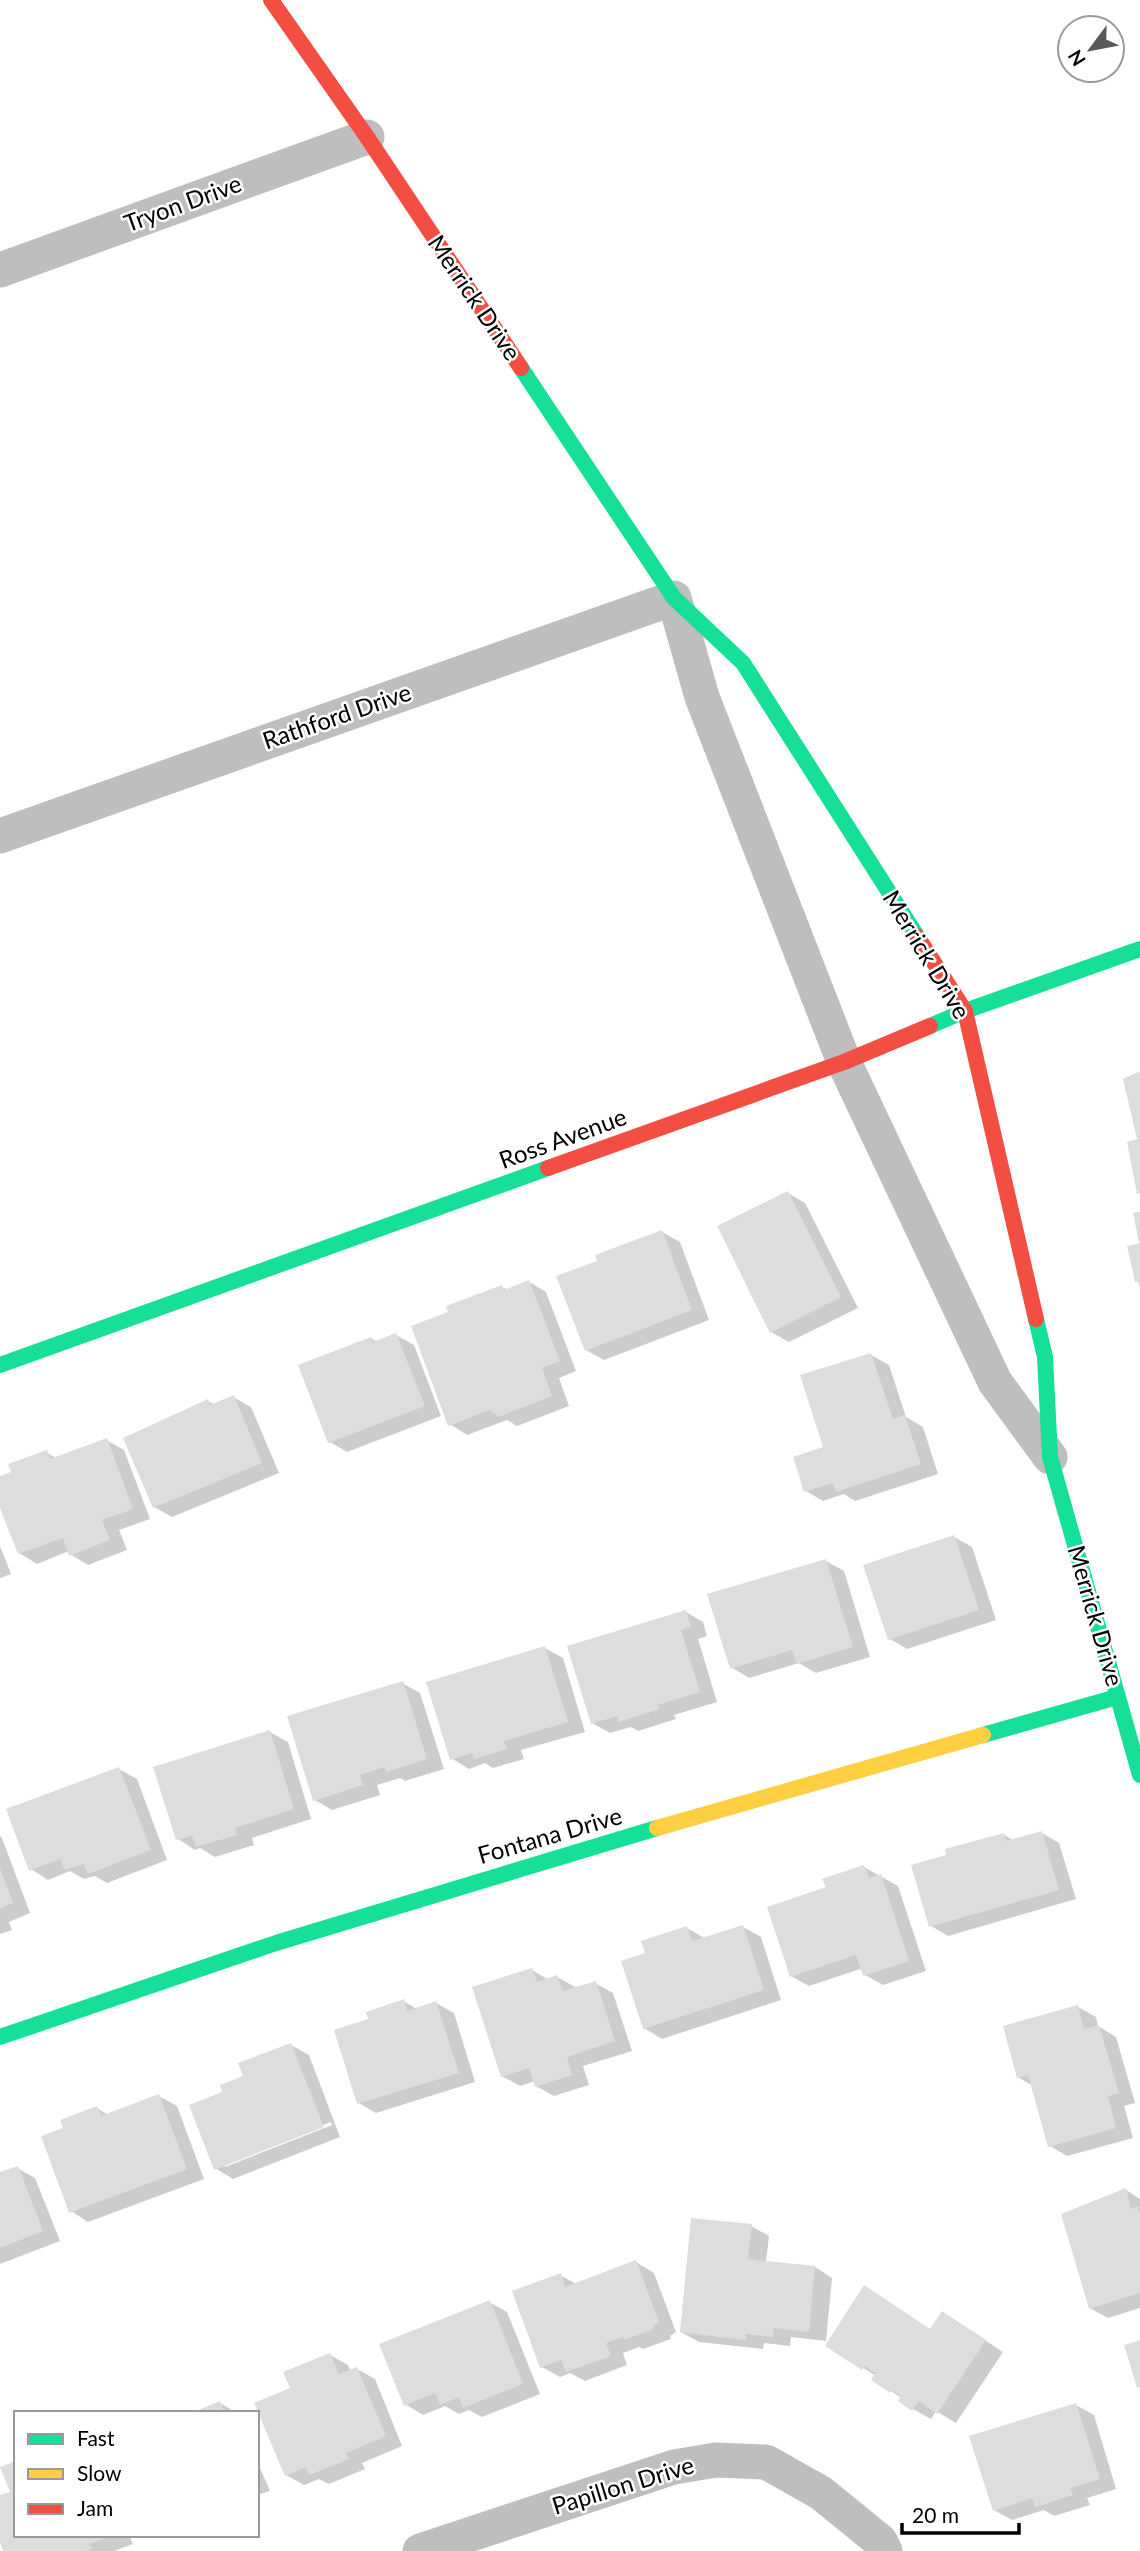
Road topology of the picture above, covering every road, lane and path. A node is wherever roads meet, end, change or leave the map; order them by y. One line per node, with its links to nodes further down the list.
1 (271, 0): 2 (street, Merrick Drive)
2 (367, 137): 3 (street, Tryon Drive); 4 (street, Merrick Drive)
3 (0, 271)
4 (674, 598): 5 (street, Rathford Drive); 7 (street, Merrick Drive); 8 (street, Merrick Drive)
5 (0, 836)
6 (1140, 949): 7 (street, Ross Avenue)
7 (965, 1012): 8 (street, Ross Avenue); 10 (street, Merrick Drive)
8 (844, 1062): 9 (street, Ross Avenue); 10 (street, Merrick Drive)
9 (0, 1365)
10 (1050, 1457): 11 (street, Merrick Drive)
11 (1117, 1697): 12 (street, Merrick Drive); 13 (street, Fontana Drive)
12 (1140, 1775)
13 (0, 2037)
14 (420, 2551): 15 (street, Papillon Drive)
15 (885, 2551)

